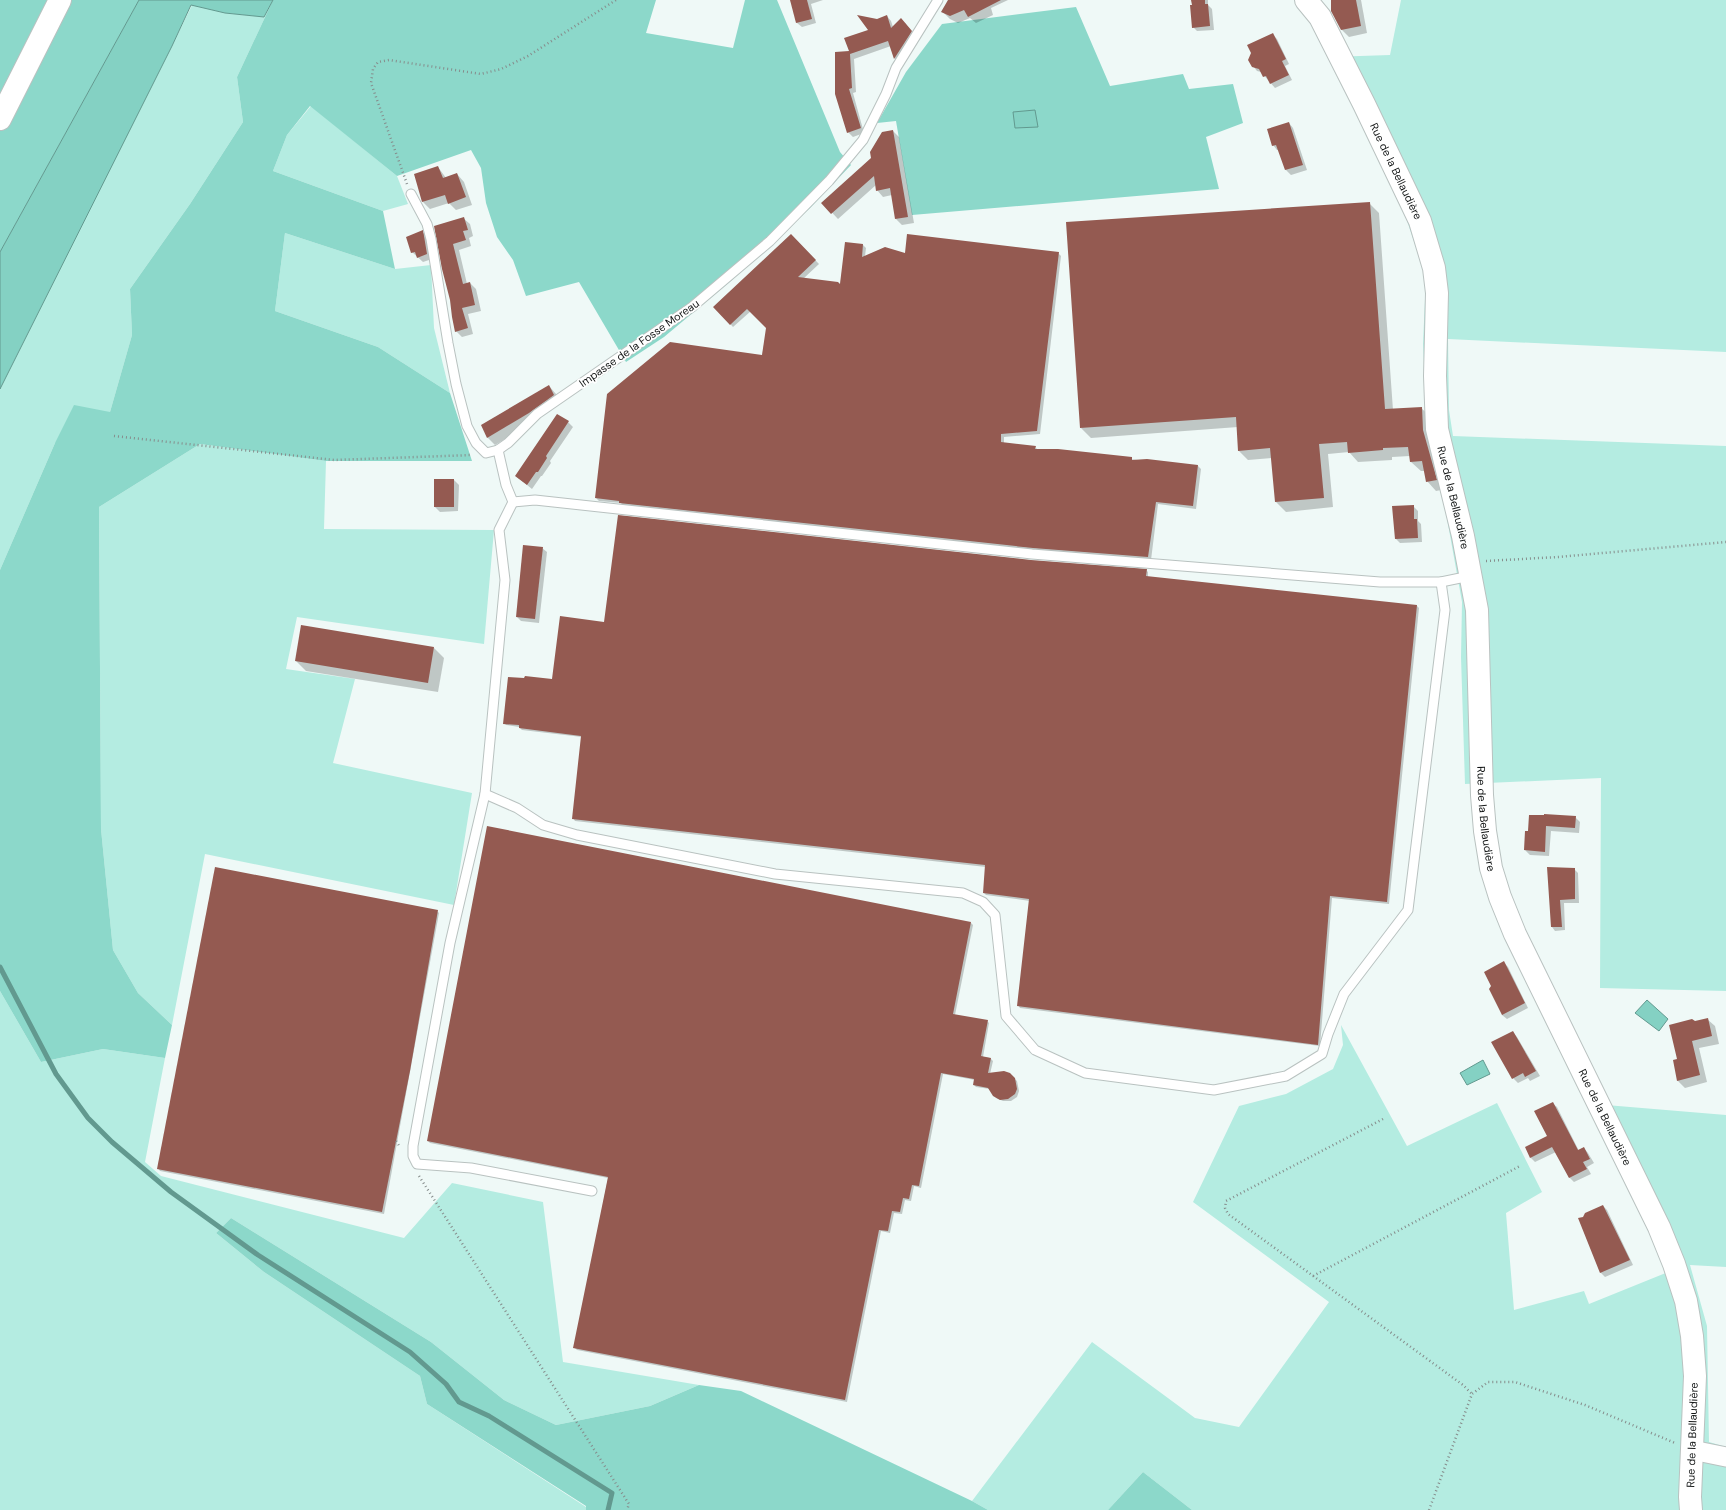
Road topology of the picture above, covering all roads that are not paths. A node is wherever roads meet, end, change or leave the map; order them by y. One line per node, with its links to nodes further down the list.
1 (60, 0): 4 (street)
2 (938, 0): 6 (lane, Impasse de la Fosse Moreau)
3 (1306, 0): 8 (street, Rue de la Bellaudière)
4 (0, 119)
5 (411, 194): 6 (lane, Impasse de la Fosse Moreau)
6 (498, 450): 7 (lane)
7 (513, 502): 9 (lane); 10 (lane)
8 (1469, 568): 9 (lane); 12 (street, Rue de la Bellaudière)
9 (1441, 582): 10 (lane)
10 (485, 794): 11 (lane)
11 (592, 1191)
12 (1692, 1450): 13 (street); 14 (street, Rue de la Bellaudière)
13 (1726, 1457)
14 (1691, 1510)

